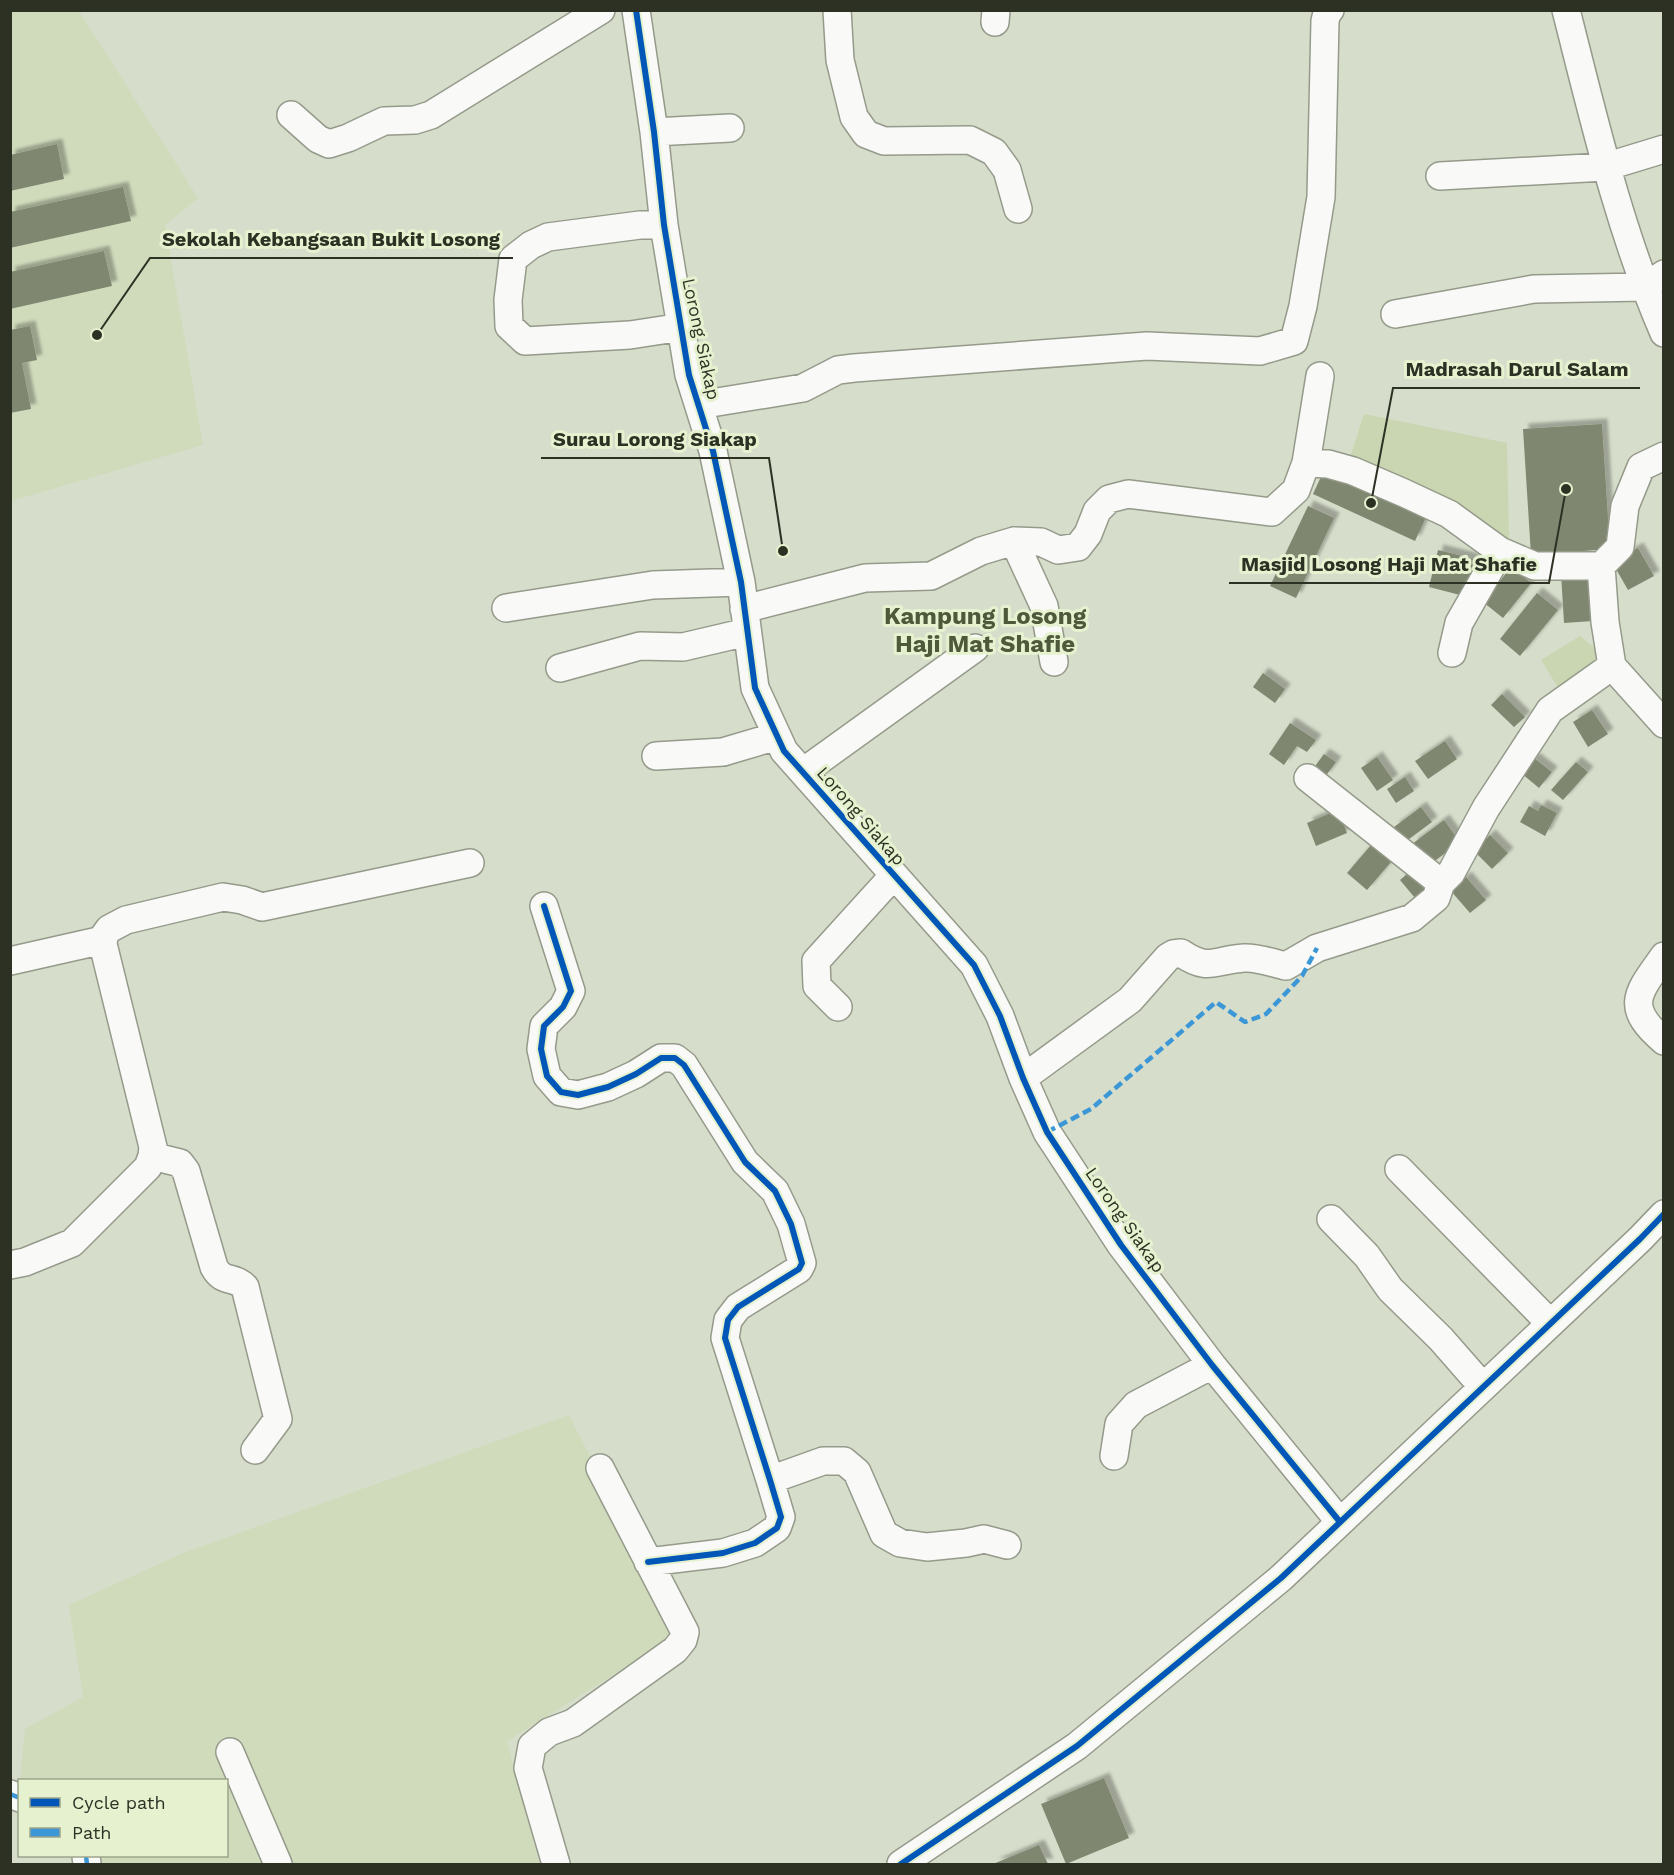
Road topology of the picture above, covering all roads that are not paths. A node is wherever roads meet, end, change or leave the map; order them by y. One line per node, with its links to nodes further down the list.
1 (601, 10): 6 (street)
2 (636, 10): 8 (street, Lorong Siakap)
3 (837, 10): 12 (street)
4 (1330, 10): 19 (street)
5 (1566, 10): 10 (street)
6 (291, 115)
7 (730, 129): 8 (street)
8 (654, 132): 13 (street, Lorong Siakap)
9 (1664, 149): 10 (street)
10 (1605, 167): 11 (street); 14 (street)
11 (1440, 176)
12 (1017, 209)
13 (664, 225): 16 (street, Lorong Siakap); 16 (street)
14 (1654, 280): 15 (street); 17 (street)
15 (1395, 314)
16 (682, 327): 19 (street, Lorong Siakap)
17 (1664, 333)
18 (1320, 376): 21 (street)
19 (699, 405): 25 (street, Lorong Siakap)
20 (1664, 456): 24 (street)
21 (1306, 463): 22 (street); 23 (street)
22 (1014, 541): 27 (street); 30 (street)
23 (1500, 551): 24 (street); 29 (street)
24 (1602, 566): 31 (street)
25 (741, 582): 26 (street); 27 (street, Lorong Siakap)
26 (506, 608)
27 (745, 621): 32 (street); 34 (street, Lorong Siakap)
28 (975, 648): 36 (street)
29 (1452, 653)
30 (1054, 662)
31 (1612, 666): 33 (street); 40 (street)
32 (560, 668)
33 (1664, 723)
34 (777, 736): 35 (street); 36 (street, Lorong Siakap)
35 (656, 756)
36 (803, 772): 39 (street, Lorong Siakap)
37 (1308, 778): 40 (street)
38 (470, 863): 42 (street)
39 (894, 876): 45 (street); 47 (street, Lorong Siakap)
40 (1442, 883): 47 (street)
41 (544, 906): 59 (street)
42 (103, 940): 44 (street); 48 (street)
43 (1664, 956): 46 (street)
44 (10, 961)
45 (838, 1007)
46 (1664, 1041)
47 (1023, 1078): 54 (street, Lorong Siakap)
48 (153, 1156): 52 (street); 56 (street)
49 (1399, 1168): 53 (street)
50 (1664, 1214): 53 (street)
51 (1331, 1219): 55 (street)
52 (10, 1265)
53 (1550, 1323): 55 (street)
54 (1212, 1365): 57 (street); 60 (street, Lorong Siakap)
55 (1483, 1387): 60 (street)
56 (255, 1450)
57 (1114, 1456)
58 (600, 1468): 62 (street)
59 (770, 1480): 61 (street); 62 (street)
60 (1340, 1522): 64 (street)
61 (1007, 1545)
62 (648, 1562): 66 (street)
63 (230, 1752): 65 (street)
64 (909, 1862)
65 (278, 1864)
66 (556, 1864)

